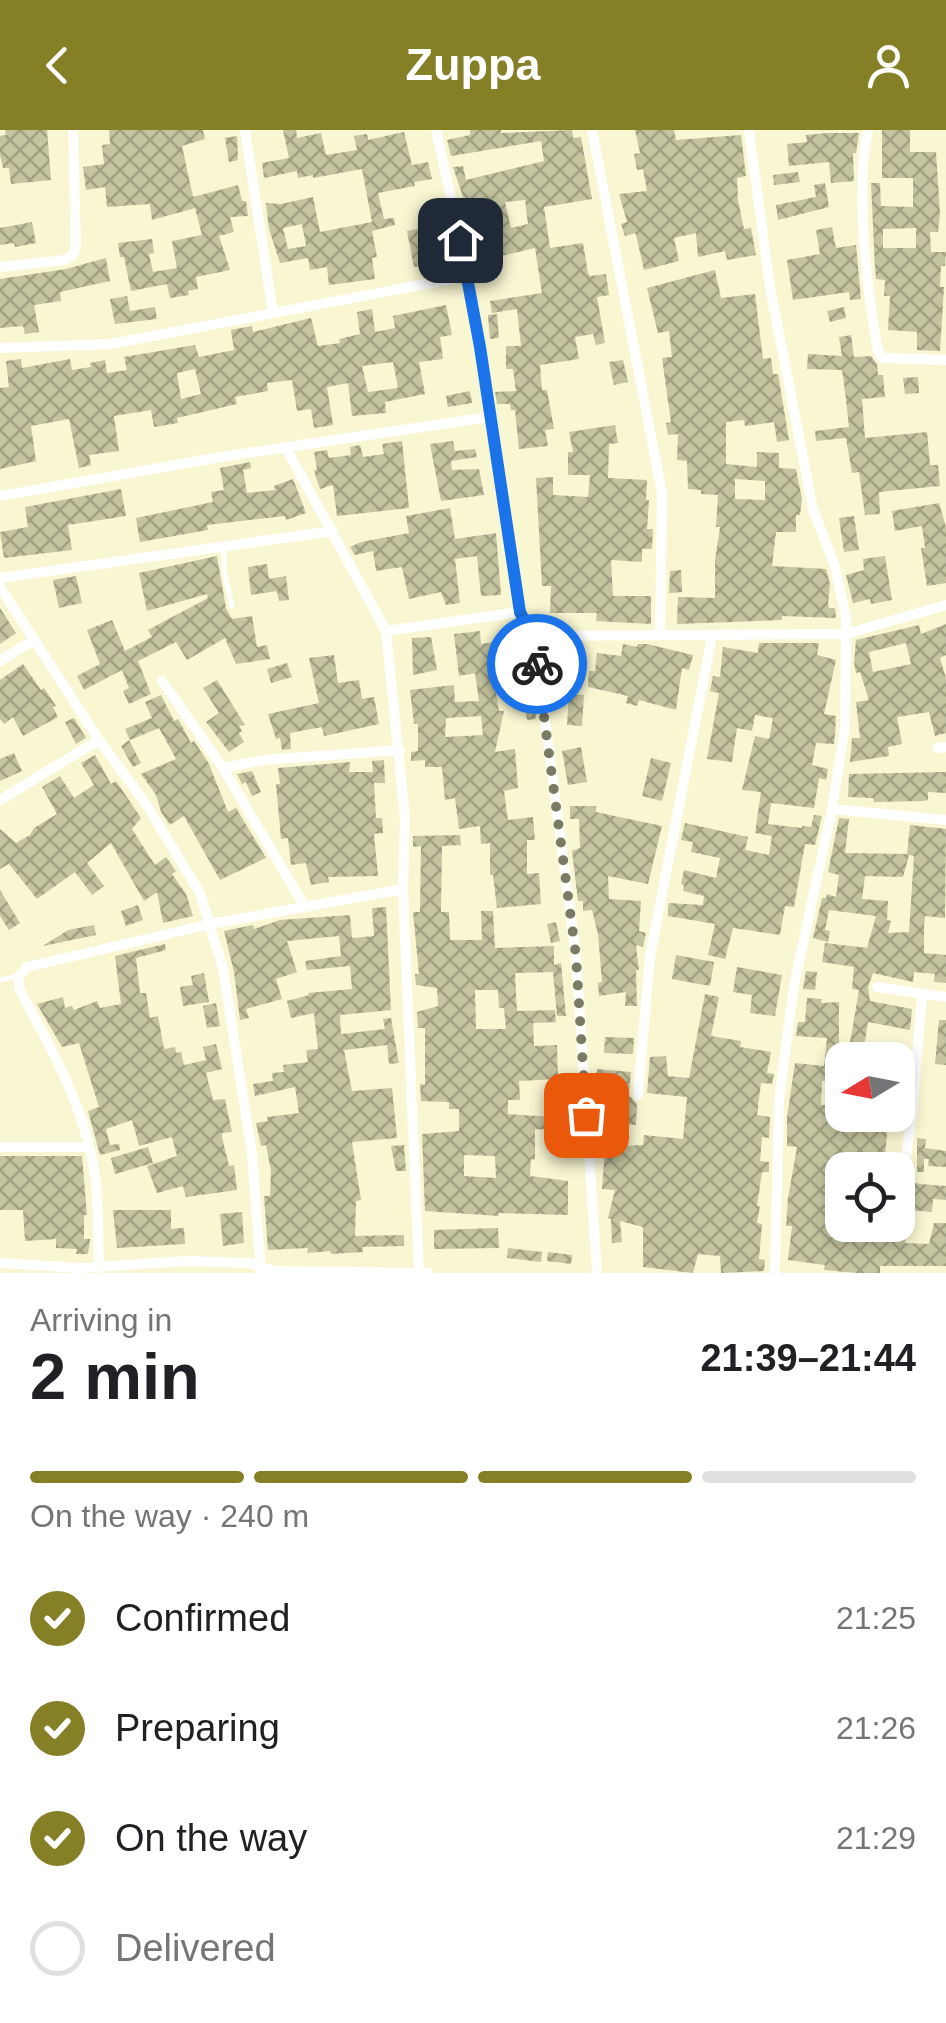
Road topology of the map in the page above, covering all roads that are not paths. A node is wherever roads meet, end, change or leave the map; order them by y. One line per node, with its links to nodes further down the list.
1 (73, 130): 7 (street)
2 (245, 130): 9 (street)
3 (436, 130): 8 (street)
4 (592, 130): 24 (street)
5 (749, 130): 23 (street)
6 (868, 130): 11 (street)
7 (0, 267)
8 (468, 276): 9 (street); 12 (street)
9 (272, 312): 10 (street)
10 (0, 348)
11 (946, 360)
12 (490, 417): 13 (street); 21 (street)
13 (286, 448): 14 (street); 15 (street)
14 (0, 496)
15 (333, 531): 16 (street); 22 (street)
16 (224, 546): 17 (street); 20 (lane)
17 (0, 578)
18 (0, 587): 27 (street)
19 (946, 605): 23 (street)
20 (232, 606)
21 (520, 612): 22 (street); 25 (street)
22 (386, 632): 31 (street)
23 (846, 634): 26 (street); 34 (street)
24 (660, 635): 25 (street); 26 (street)
25 (532, 636): 53 (street)
26 (712, 636): 44 (street)
27 (34, 640): 28 (street); 30 (street)
28 (0, 662)
29 (162, 681): 32 (street)
30 (100, 740): 33 (street); 38 (street)
31 (400, 750): 32 (street); 36 (street)
32 (223, 768): 37 (street)
33 (0, 800)
34 (832, 809): 35 (street); 54 (street)
35 (946, 820)
36 (403, 890): 37 (street); 51 (street)
37 (305, 907): 38 (street)
38 (211, 924): 39 (street); 50 (street)
39 (19, 976): 40 (lane); 46 (street)
40 (0, 980)
41 (877, 987): 42 (street)
42 (922, 994): 43 (street); 47 (street)
43 (946, 996)
44 (638, 1095)
45 (0, 1147): 46 (street)
46 (89, 1147): 49 (street)
47 (906, 1152)
48 (0, 1263): 49 (street)
49 (105, 1269): 50 (street)
50 (261, 1271): 51 (street)
51 (419, 1272): 52 (street)
52 (428, 1273)
53 (597, 1273)
54 (774, 1273)

